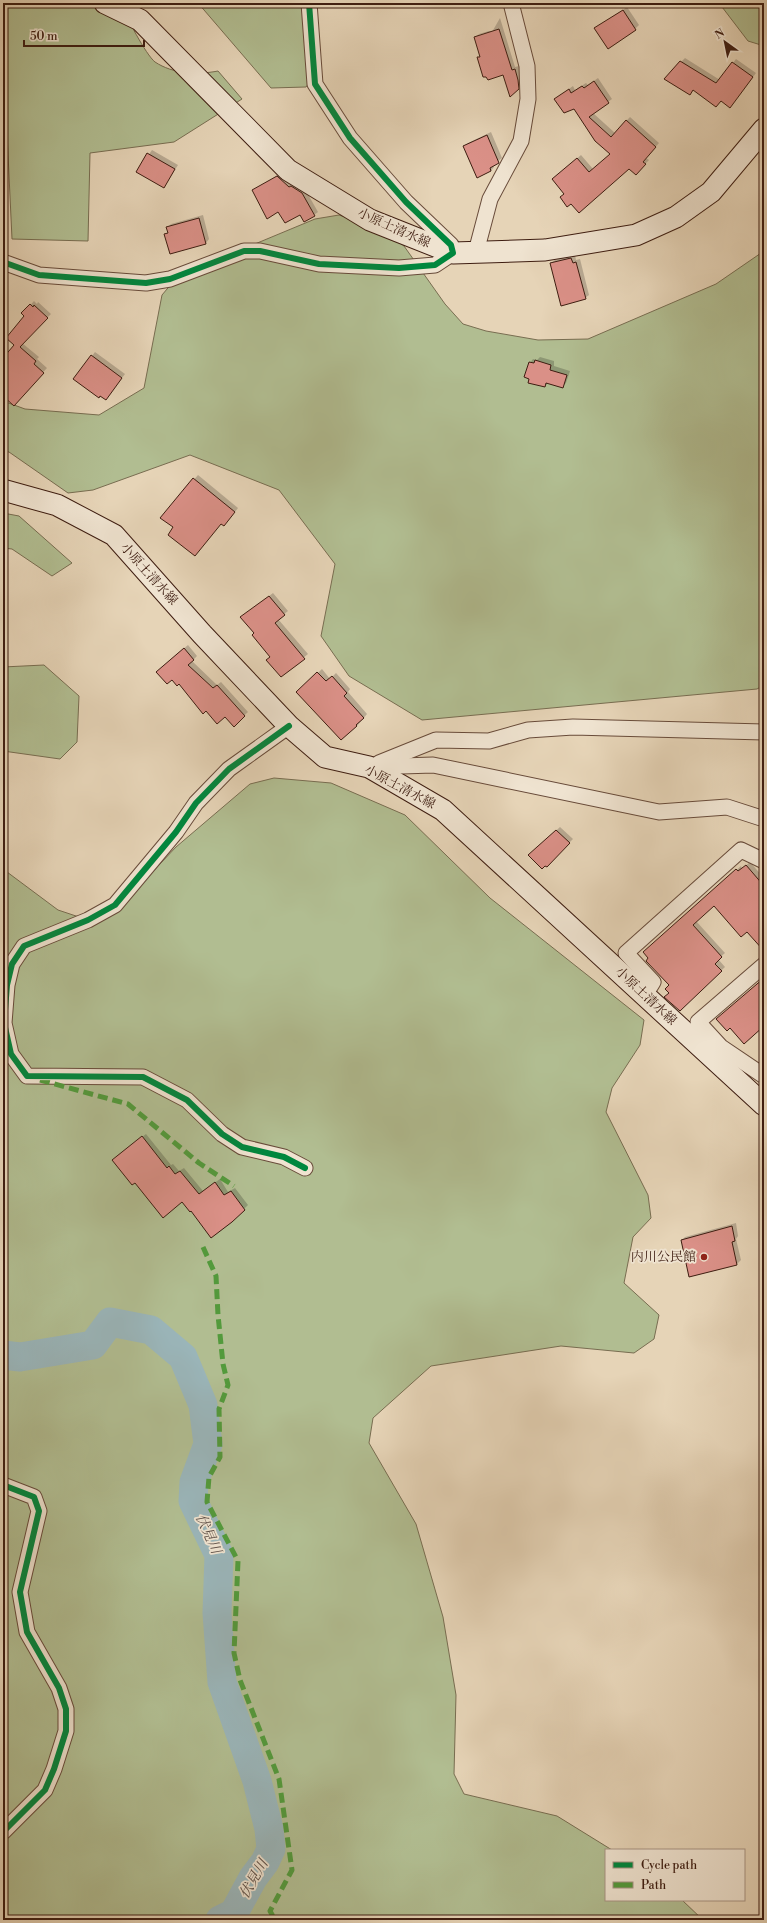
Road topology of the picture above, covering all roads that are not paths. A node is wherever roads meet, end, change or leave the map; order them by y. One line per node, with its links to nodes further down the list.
1 (105, 3): 6 (main road, 小原土清水線)
2 (309, 3): 6 (street)
3 (511, 3): 5 (street)
4 (764, 129): 5 (main road, 小原土清水線)
5 (476, 252): 6 (main road, 小原土清水線)
6 (453, 253): 7 (street)
7 (3, 262)
8 (3, 490): 9 (main road, 小原土清水線)
9 (289, 726): 11 (main road, 小原土清水線); 18 (street)
10 (764, 732): 11 (street)
11 (369, 767): 12 (street); 15 (main road, 小原土清水線)
12 (764, 819)
13 (764, 861): 15 (street)
14 (764, 965): 16 (street)
15 (645, 995): 17 (main road, 小原土清水線)
16 (764, 1076)
17 (764, 1105)
18 (305, 1168)
19 (3, 1485): 20 (street)
20 (3, 1832)

